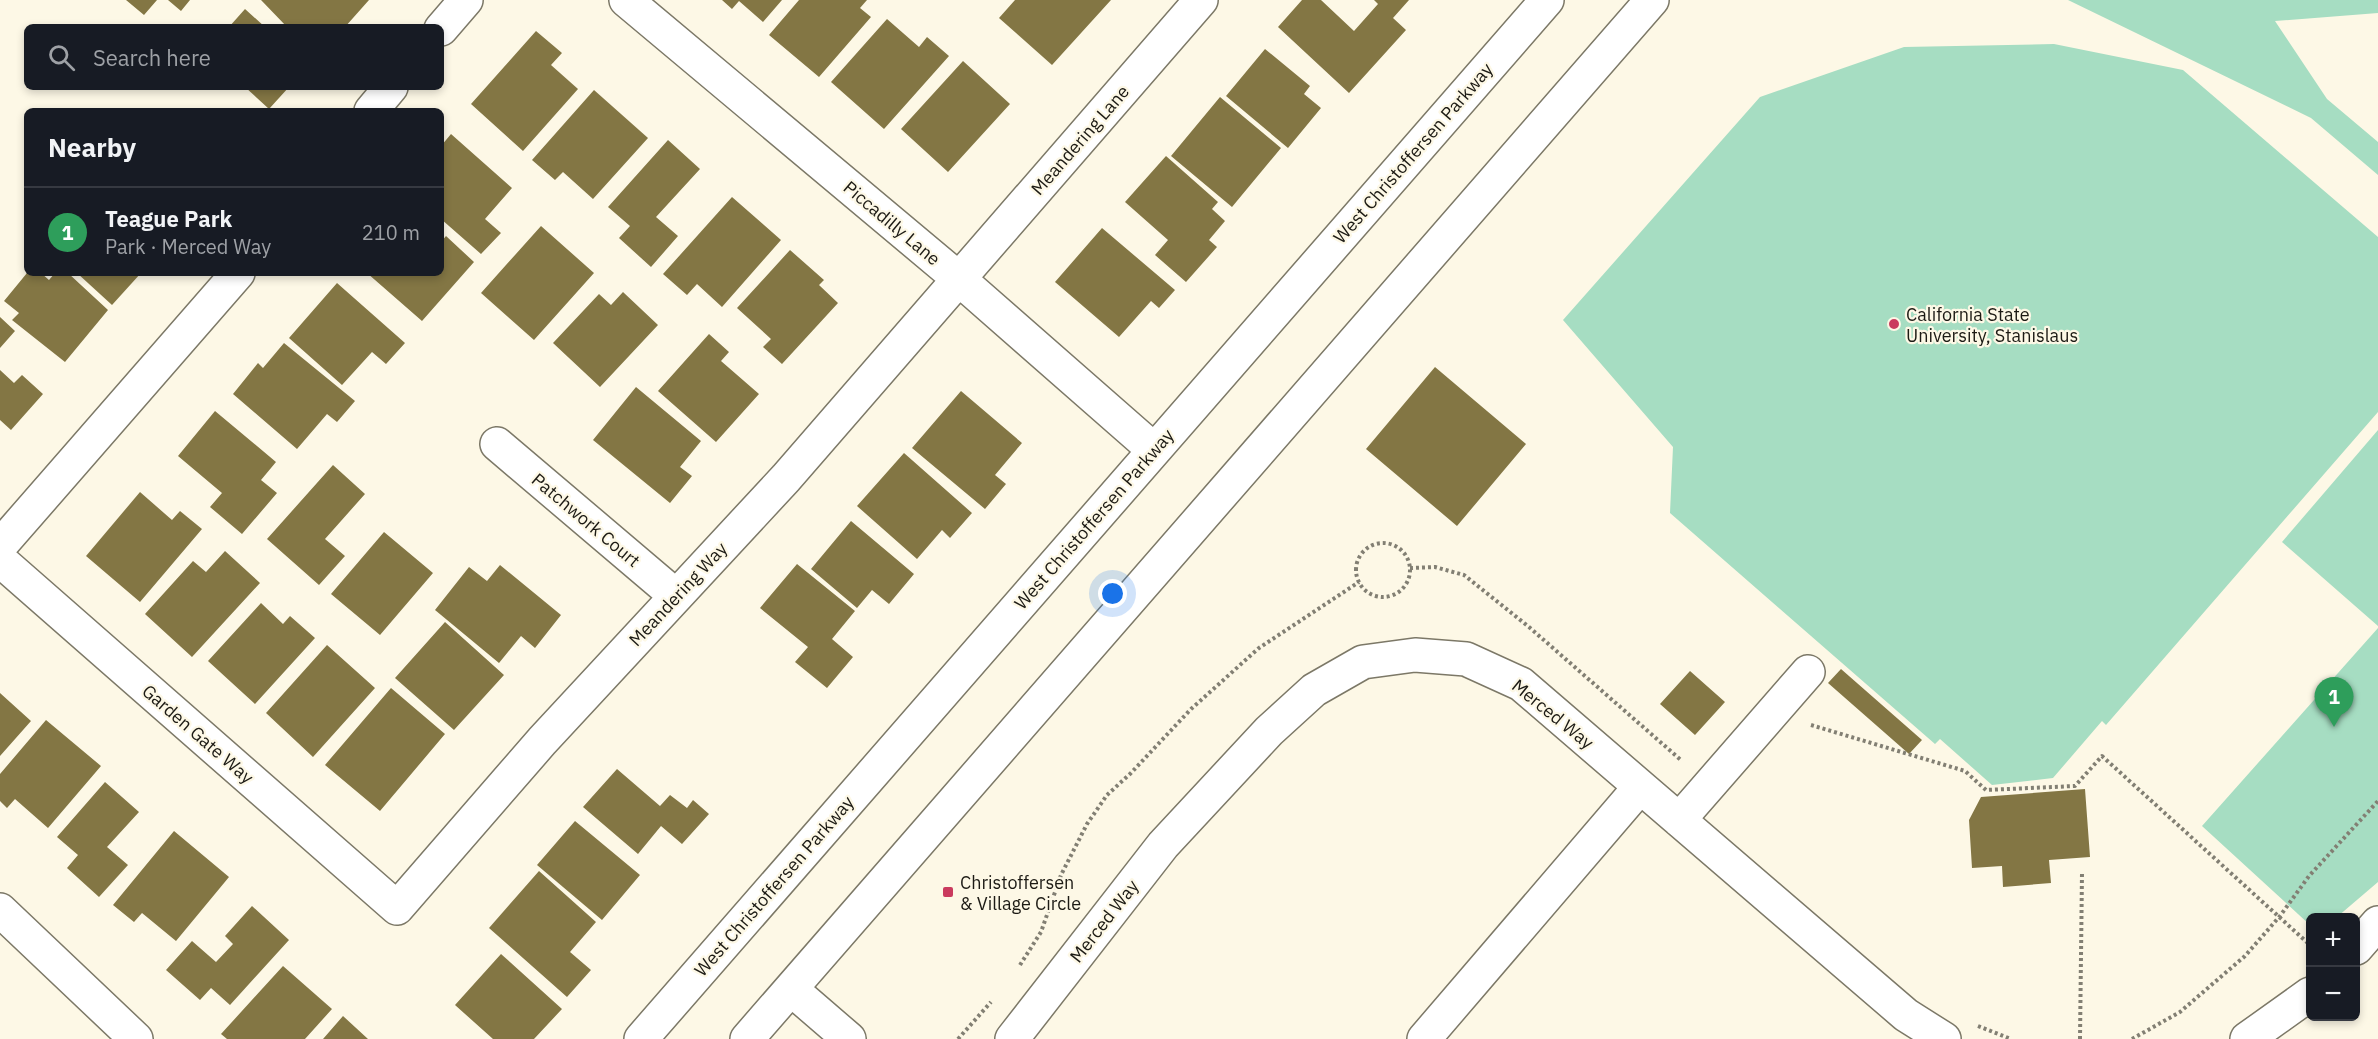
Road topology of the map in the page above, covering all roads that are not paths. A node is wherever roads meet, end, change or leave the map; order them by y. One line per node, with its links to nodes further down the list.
1 (466, 0): 6 (street)
2 (626, 0): 10 (street, Piccadilly Lane)
3 (1201, 0): 10 (street, Meandering Lane)
4 (1547, 0): 12 (street, West Christoffersen Parkway)
5 (1652, 0): 23 (street)
6 (444, 26)
7 (388, 90): 8 (street)
8 (374, 108)
9 (235, 276): 13 (street)
10 (959, 279): 12 (street, Piccadilly Lane); 15 (street, Meandering Way)
11 (497, 444): 15 (street, Patchwork Court)
12 (1154, 450): 26 (street, West Christoffersen Parkway)
13 (0, 546)
14 (0, 560): 19 (street, Garden Gate Way)
15 (676, 596): 19 (street, Meandering Way)
16 (1808, 672): 18 (street)
17 (1640, 787): 18 (street, Merced Way); 29 (street, Merced Way); 30 (street)
18 (1679, 820): 31 (street, Merced Way)
19 (397, 908)
20 (0, 910): 25 (street)
21 (2378, 923): 22 (street)
22 (2360, 943)
23 (791, 989): 27 (street); 28 (street)
24 (2306, 997): 32 (street)
25 (136, 1039)
26 (641, 1039)
27 (747, 1039)
28 (849, 1039)
29 (1012, 1039)
30 (1424, 1039)
31 (1944, 1039)
32 (2247, 1039)

